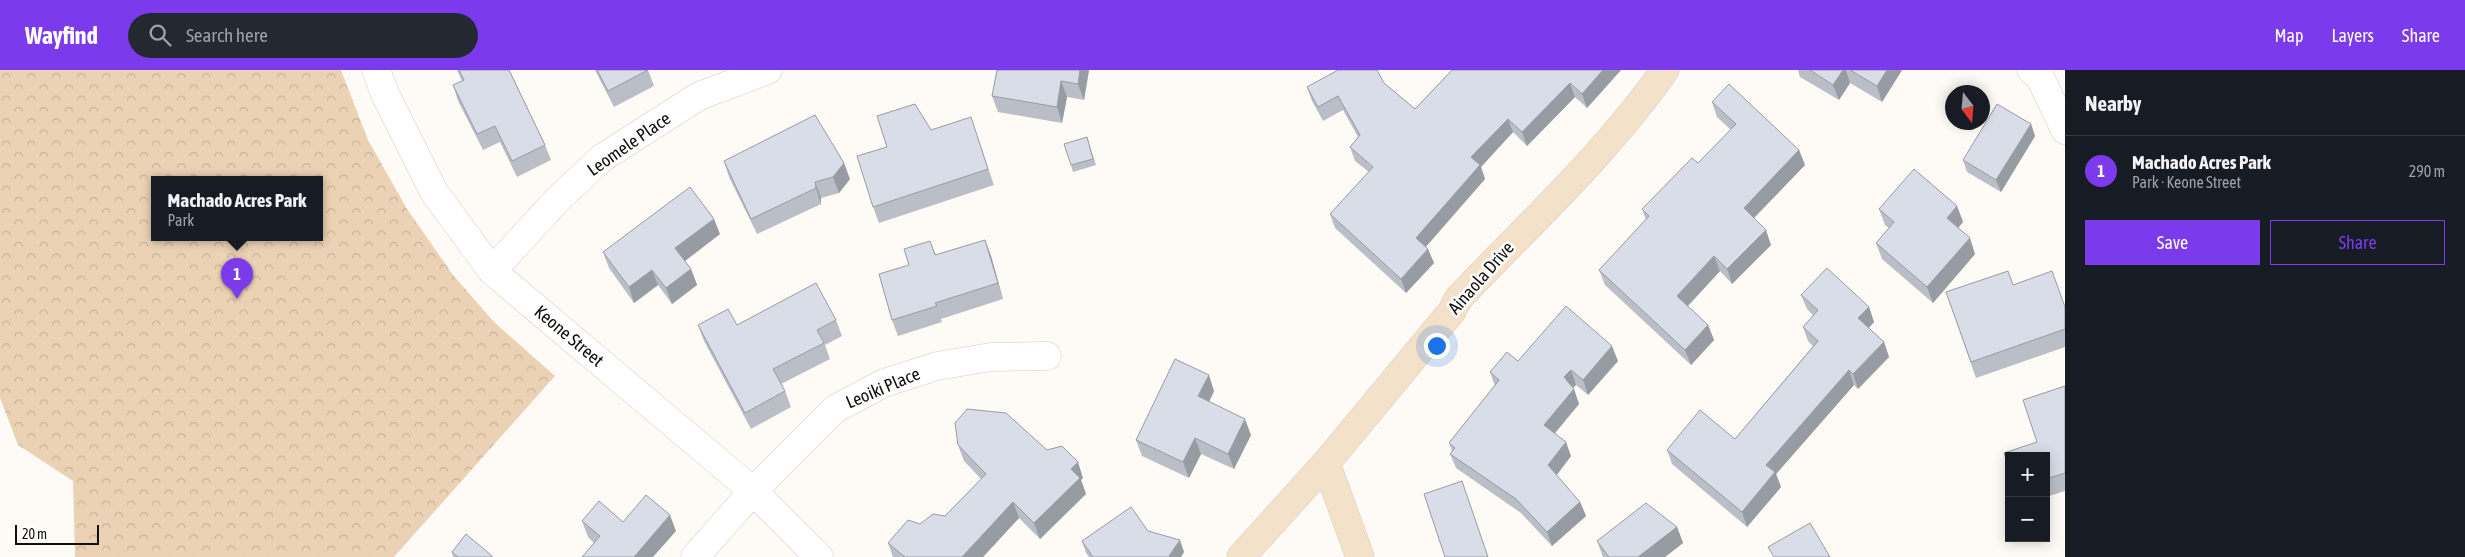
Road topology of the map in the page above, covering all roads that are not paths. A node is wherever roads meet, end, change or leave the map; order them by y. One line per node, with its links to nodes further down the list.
1 (376, 70): 8 (street, Keone Street)
2 (768, 70): 8 (street, Leomele Place)
3 (1665, 70): 10 (street, Ainaola Drive)
4 (2031, 70): 7 (street)
5 (2043, 70): 6 (street)
6 (2065, 79)
7 (2065, 130)
8 (492, 271): 11 (street, Keone Street)
9 (1047, 356): 11 (street, Leoiki Place)
10 (1326, 463): 14 (street, Ainaola Drive); 15 (street)
11 (752, 491): 12 (street, Leoiki Place); 13 (street, Keone Street)
12 (695, 557)
13 (819, 557)
14 (1241, 557)
15 (1360, 557)

